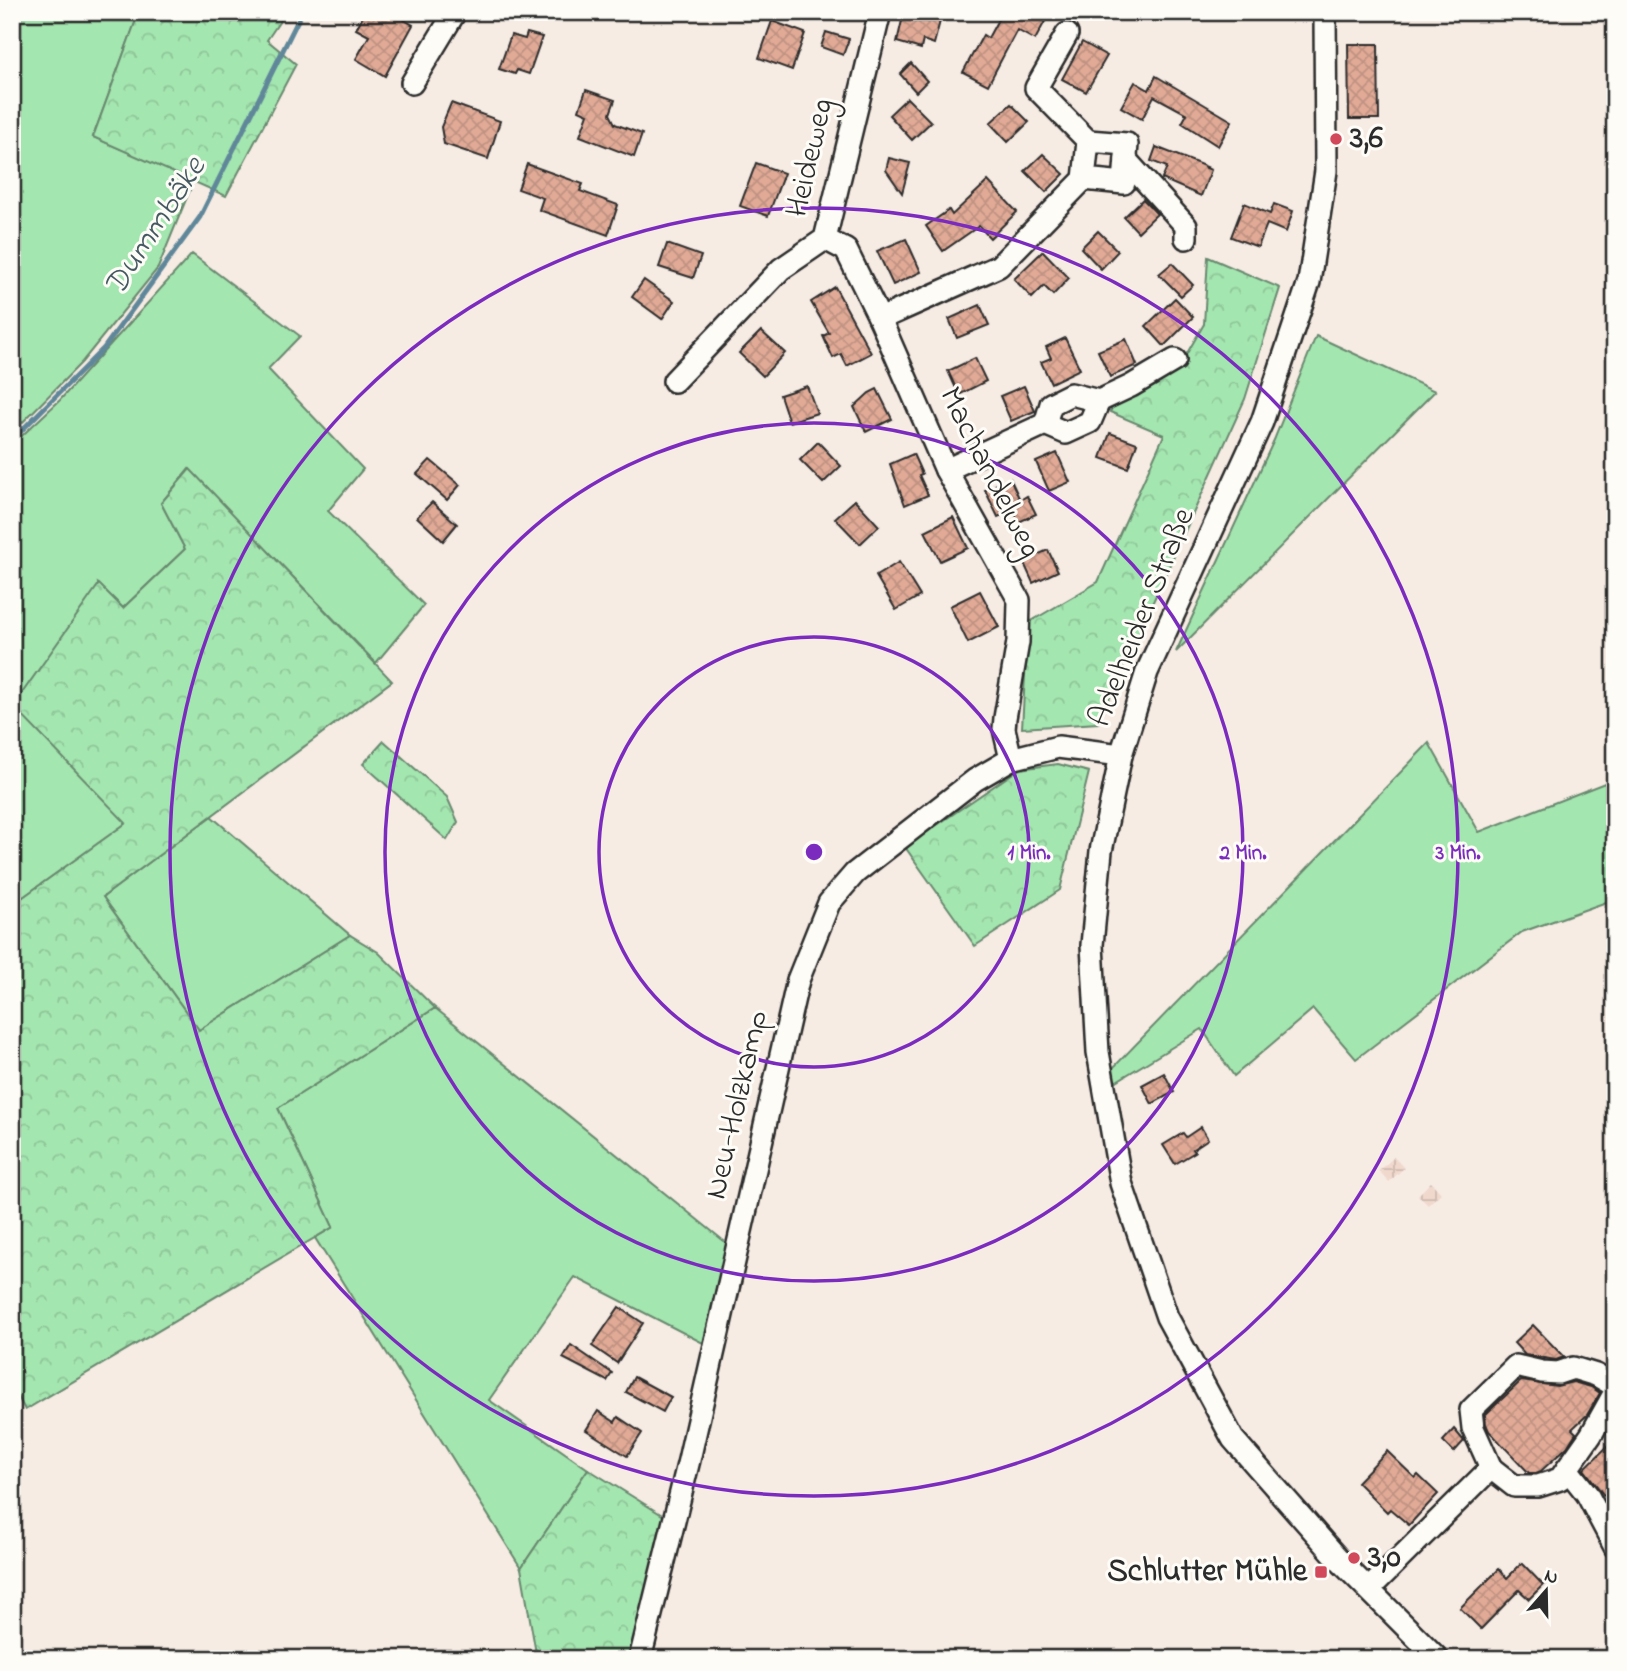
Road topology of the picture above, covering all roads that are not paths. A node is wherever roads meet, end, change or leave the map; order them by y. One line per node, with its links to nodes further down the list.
1 (455, 12): 5 (street)
2 (880, 12): 10 (street, Heideweg)
3 (1325, 12): 17 (street, Adelheider Straße)
4 (1067, 34): 6 (street)
5 (412, 83)
6 (1088, 141): 7 (street); 8 (street)
7 (1126, 160): 8 (street); 9 (street)
8 (1084, 179): 11 (street)
9 (1186, 238)
10 (825, 239): 11 (street, Machandelweg); 13 (street, Heideweg)
11 (880, 319): 16 (street, Machandelweg)
12 (1175, 360): 14 (street)
13 (674, 381)
14 (1099, 401): 15 (street); 15 (street)
15 (1045, 424): 16 (street)
16 (946, 470): 18 (street, Machandelweg)
17 (1121, 755): 18 (street, Neu-Holzkamp); 24 (street, Adelheider Straße)
18 (1011, 759): 25 (street, Neu-Holzkamp)
19 (1615, 1386): 21 (street)
20 (1615, 1392): 22 (street)
21 (1491, 1468): 22 (street); 24 (street)
22 (1567, 1469): 23 (street)
23 (1615, 1547)
24 (1369, 1589): 26 (street, Adelheider Straße)
25 (640, 1659)
26 (1438, 1659)

